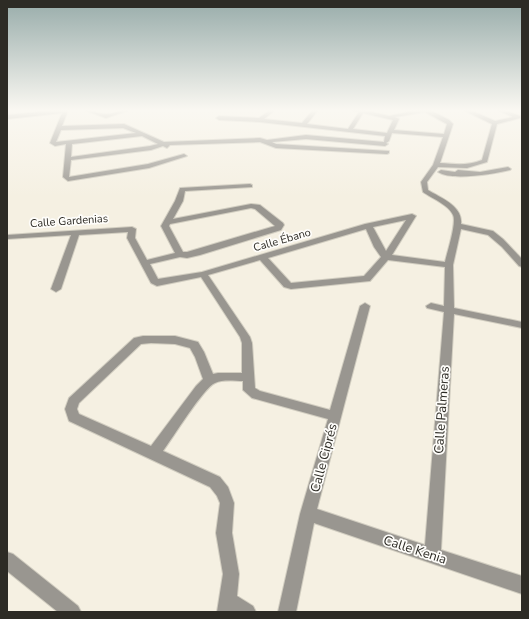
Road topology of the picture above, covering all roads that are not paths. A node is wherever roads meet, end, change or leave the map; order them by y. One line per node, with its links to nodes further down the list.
1 (54, 139): 11 (street)
2 (103, 139): 11 (street)
3 (153, 139): 12 (street)
4 (288, 139): 9 (street)
5 (327, 139): 13 (street)
6 (387, 139): 13 (street)
7 (443, 139): 16 (street)
8 (491, 139): 16 (street)
9 (267, 141): 10 (street); 13 (street)
10 (227, 142): 12 (street); 14 (street)
11 (69, 143): 15 (street)
12 (163, 144): 15 (street); 15 (street)
13 (385, 144)
14 (228, 150)
15 (68, 159)
16 (434, 168): 17 (street); 21 (street)
17 (508, 169)
18 (250, 186): 19 (street)
19 (167, 222): 24 (street); 24 (street)
20 (368, 226): 25 (street); 25 (street, Calle Ébano); 26 (street, Calle Ébano)
21 (458, 226): 28 (street); 29 (street, Calle Palmeras)
22 (76, 232): 23 (street, Calle Gardenias); 27 (street, Calle Gardenias); 31 (street)
23 (8, 239)
24 (180, 254): 27 (street)
25 (386, 257): 26 (street); 29 (street)
26 (263, 258): 30 (street, Calle Ébano)
27 (145, 263): 30 (street, Calle Ébano)
28 (522, 264)
29 (449, 265): 34 (street, Calle Palmeras)
30 (203, 274): 36 (street)
31 (56, 289)
32 (365, 306): 38 (street, Calle Ciprés)
33 (431, 306): 34 (street)
34 (449, 310): 35 (street); 41 (street, Calle Palmeras)
35 (522, 325)
36 (247, 377): 37 (street); 38 (street)
37 (209, 380): 39 (street); 39 (street)
38 (336, 416): 40 (street, Calle Ciprés)
39 (153, 454): 44 (street)
40 (308, 514): 41 (street, Calle Kenia); 47 (street, Calle Ciprés)
41 (432, 556): 43 (street, Calle Kenia)
42 (7, 560): 45 (street)
43 (522, 585)
44 (227, 606): 46 (street)
45 (72, 612)
46 (247, 612)
47 (288, 612)

